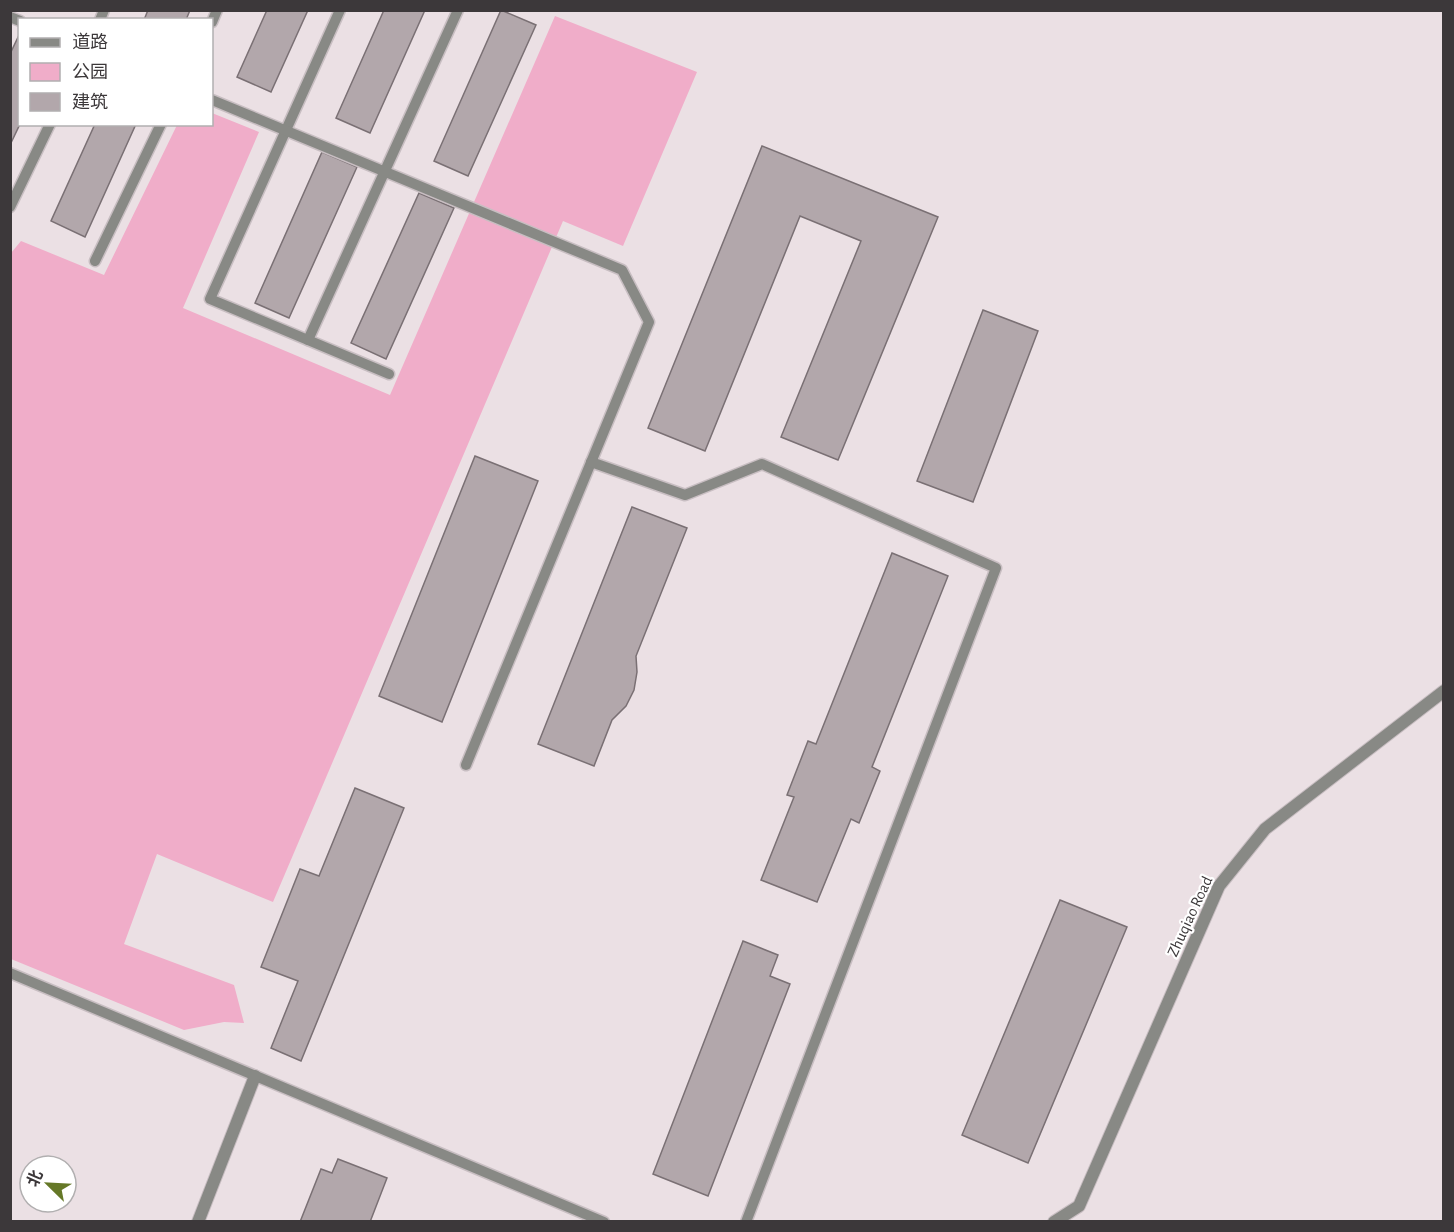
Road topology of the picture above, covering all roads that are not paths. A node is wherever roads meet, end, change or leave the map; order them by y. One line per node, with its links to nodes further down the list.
1 (340, 10): 6 (lane)
2 (458, 10): 7 (lane)
3 (213, 100): 6 (lane)
4 (49, 126): 8 (lane)
5 (160, 126): 9 (lane)
6 (286, 131): 7 (lane); 10 (lane)
7 (384, 172): 10 (lane); 12 (lane)
8 (10, 207)
9 (94, 261)
10 (308, 340): 11 (lane)
11 (389, 374)
12 (591, 462): 14 (lane); 19 (lane)
13 (1443, 691): 20 (street, Zhuqiao Road)
14 (466, 765)
15 (10, 973): 16 (lane)
16 (255, 1076): 17 (street); 18 (lane)
17 (198, 1221)
18 (604, 1221)
19 (746, 1221)
20 (1054, 1221)

